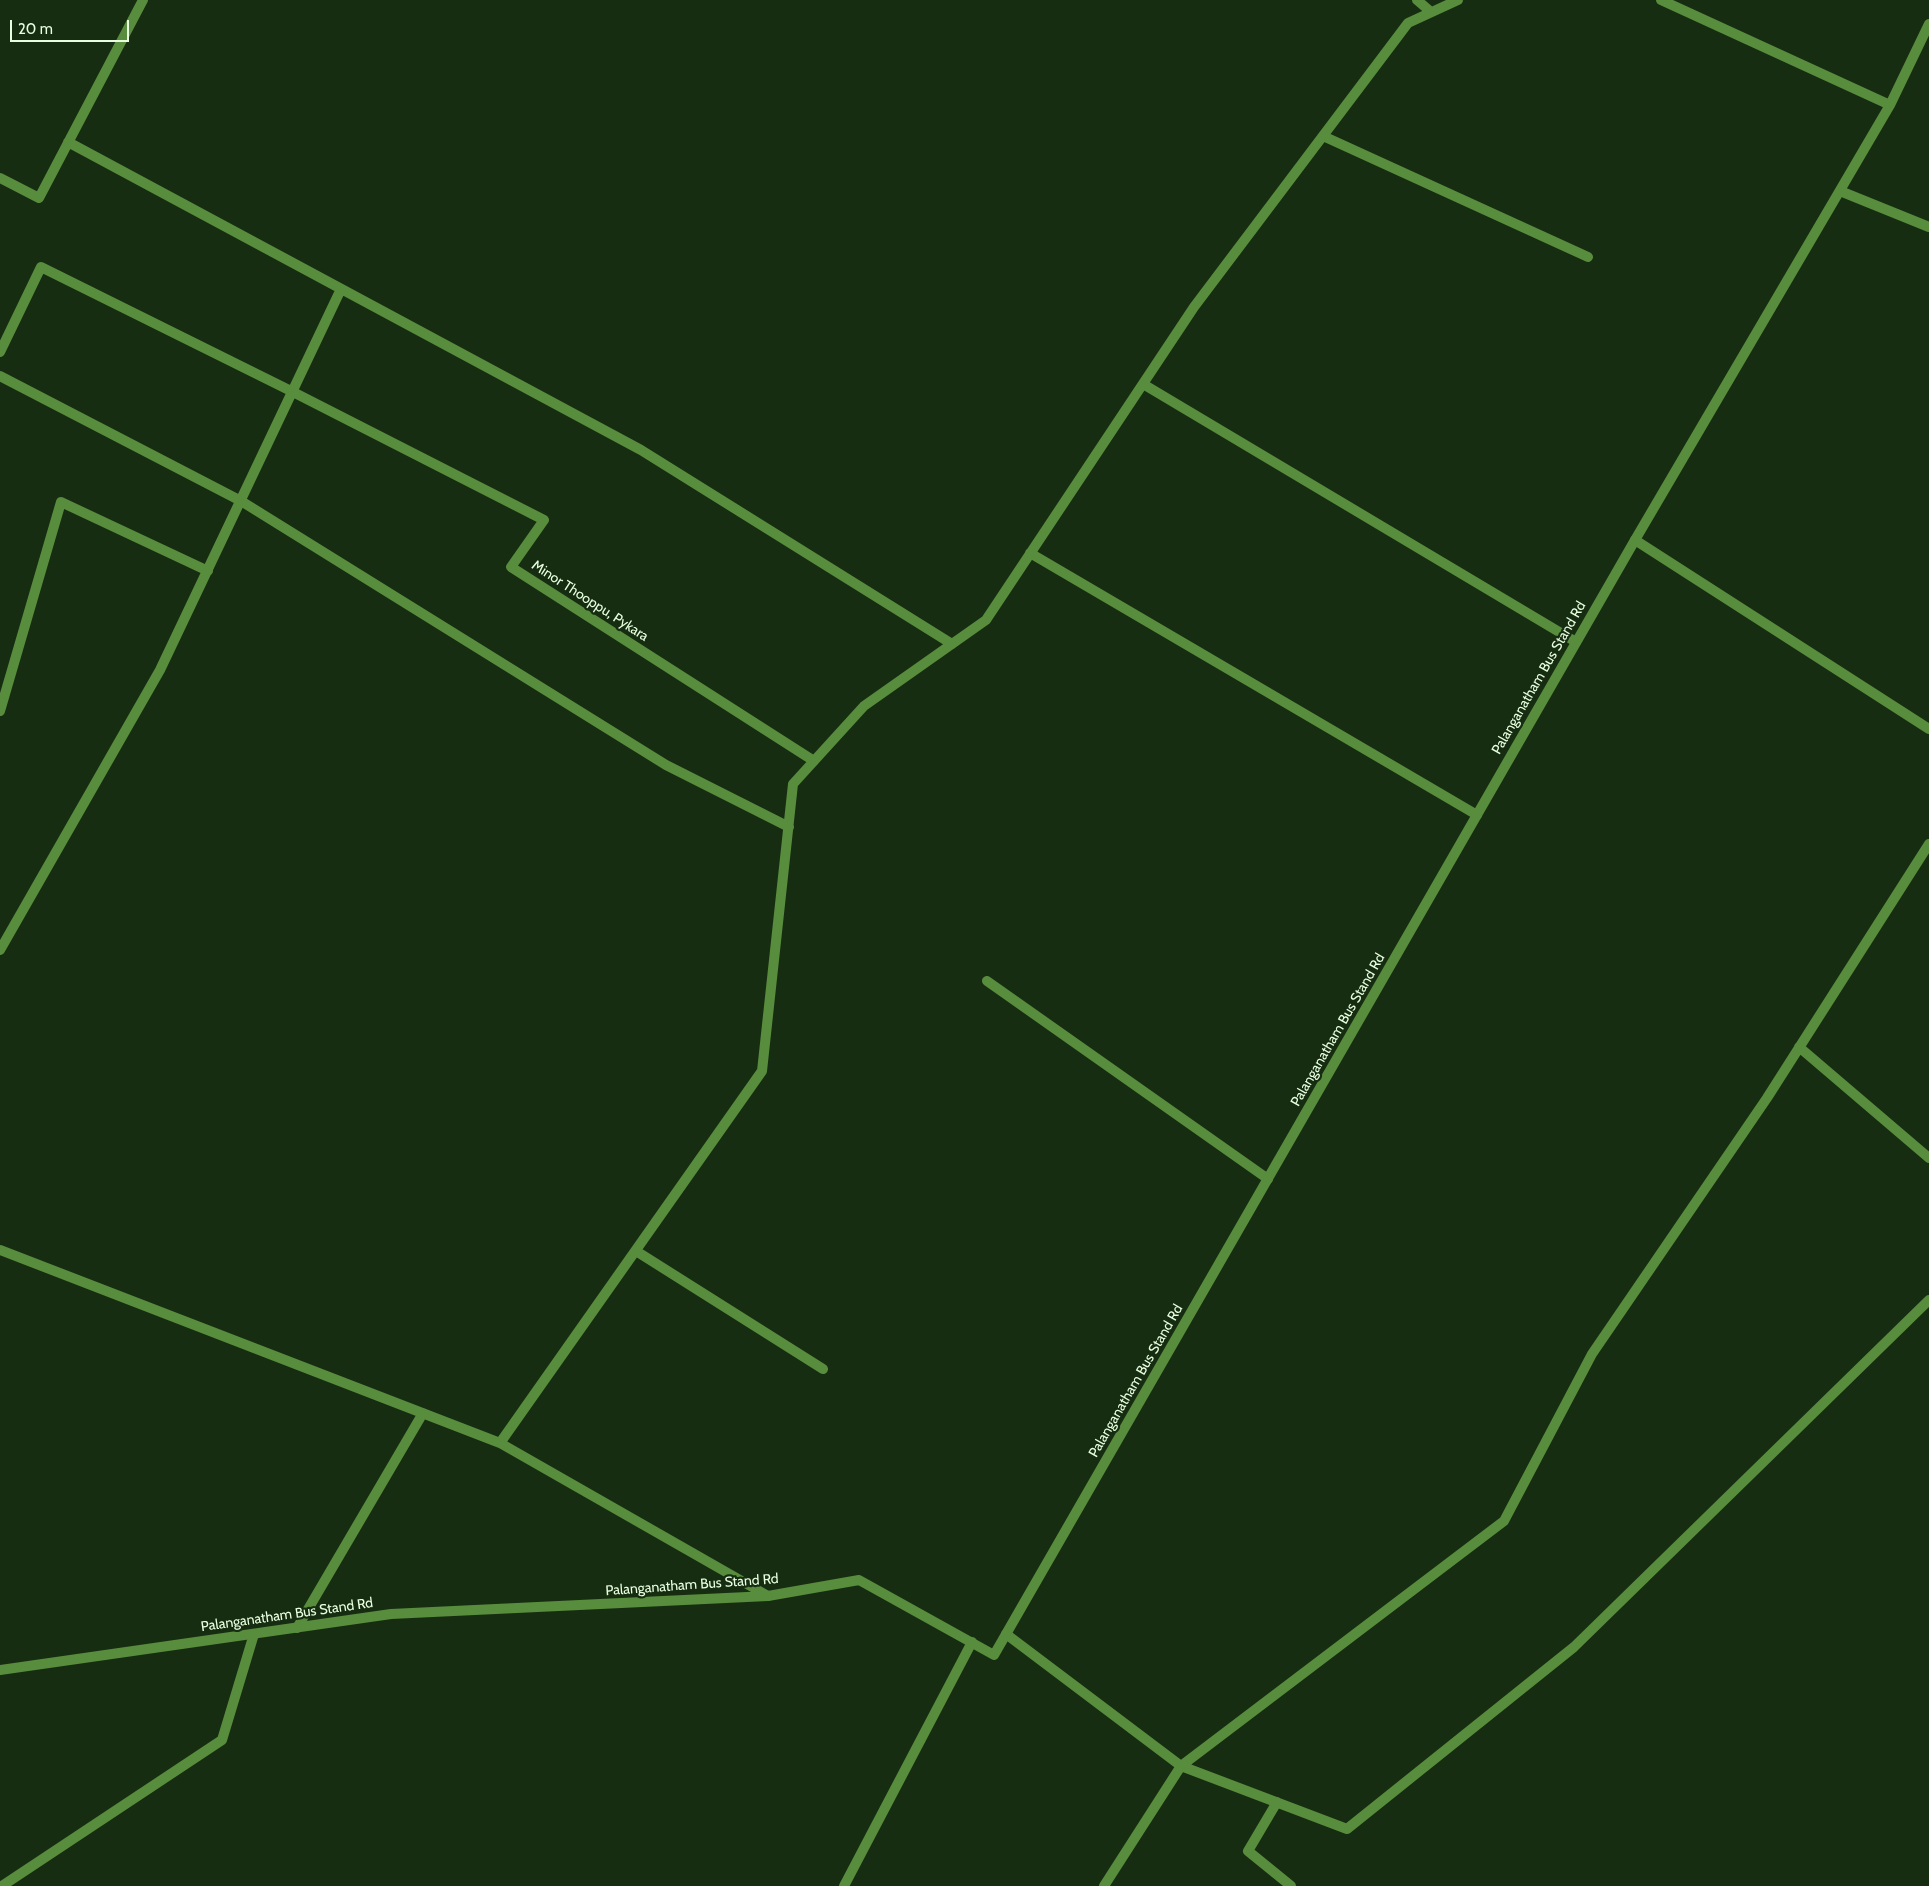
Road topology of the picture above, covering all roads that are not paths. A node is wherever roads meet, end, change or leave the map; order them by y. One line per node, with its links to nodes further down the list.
1 (143, 0): 9 (street)
2 (1417, 0): 5 (street)
3 (1458, 0): 5 (street)
4 (1661, 0): 7 (street)
5 (1431, 12): 8 (street)
6 (1929, 24): 7 (street, Palanganatham Bus Stand Rd)
7 (1890, 105): 11 (street, Palanganatham Bus Stand Rd)
8 (1323, 136): 13 (street); 17 (street)
9 (68, 142): 10 (street); 14 (street)
10 (0, 178)
11 (1840, 190): 12 (street); 20 (street, Palanganatham Bus Stand Rd)
12 (1929, 227)
13 (1588, 257)
14 (341, 289): 18 (street); 24 (street)
15 (0, 352): 18 (street)
16 (0, 376): 19 (street)
17 (1143, 384): 21 (street); 23 (street)
18 (293, 392): 19 (street); 27 (street, Minor Thooppu, Pykara)
19 (241, 500): 22 (street); 29 (street)
20 (1635, 540): 23 (street, Palanganatham Bus Stand Rd); 26 (street)
21 (1030, 553): 24 (street); 28 (street)
22 (208, 571): 25 (street); 31 (street)
23 (1576, 642): 28 (street, Palanganatham Bus Stand Rd)
24 (952, 644): 27 (street)
25 (0, 711)
26 (1929, 729)
27 (814, 761): 29 (street)
28 (1477, 815): 35 (street, Palanganatham Bus Stand Rd)
29 (789, 827): 37 (street)
30 (1929, 844): 33 (street)
31 (0, 950)
32 (987, 980): 35 (street)
33 (1799, 1047): 34 (street); 48 (street)
34 (1929, 1158)
35 (1268, 1178): 45 (street, Palanganatham Bus Stand Rd)
36 (0, 1250): 40 (street)
37 (636, 1251): 39 (street); 41 (street)
38 (1929, 1300): 49 (street)
39 (824, 1369)
40 (423, 1413): 41 (street); 43 (street)
41 (500, 1443): 42 (street)
42 (768, 1596): 43 (street, Palanganatham Bus Stand Rd); 46 (street, Palanganatham Bus Stand Rd)
43 (297, 1628): 44 (street, Palanganatham Bus Stand Rd)
44 (254, 1634): 47 (street, Palanganatham Bus Stand Rd); 50 (street)
45 (1006, 1634): 46 (street, Palanganatham Bus Stand Rd); 48 (street)
46 (972, 1642): 51 (street)
47 (0, 1670)
48 (1181, 1766): 49 (street); 52 (street)
49 (1277, 1802): 53 (street)
50 (2, 1886)
51 (844, 1886)
52 (1104, 1886)
53 (1291, 1886)

